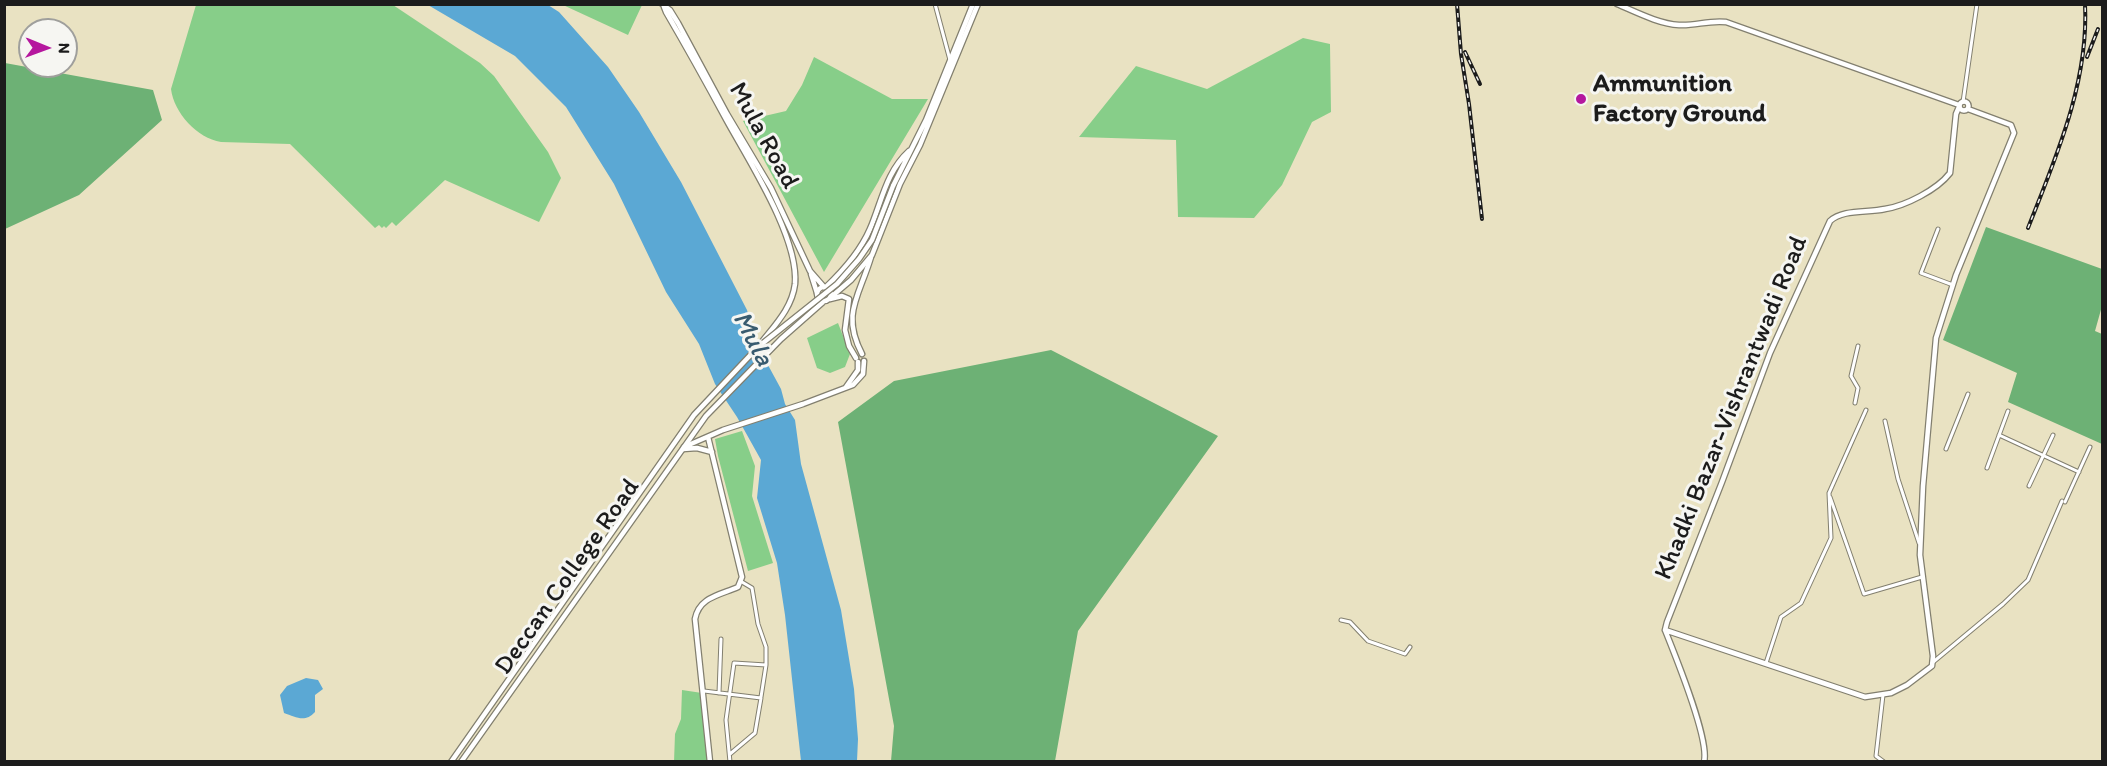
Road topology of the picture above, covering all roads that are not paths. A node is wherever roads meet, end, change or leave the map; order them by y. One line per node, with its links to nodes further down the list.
1 (934, 4): 7 (street)
2 (973, 4): 7 (street)
3 (978, 4): 7 (street)
4 (1617, 4): 8 (street)
5 (1977, 4): 8 (street, Khadki Bazar-Vishrantwadi Road)
6 (663, 6): 10 (street, Mula Road)
7 (952, 62): 9 (street); 12 (street)
8 (1960, 105): 14 (street); 48 (street, Khadki Bazar-Vishrantwadi Road)
9 (913, 149): 15 (street); 20 (street, bridge)
10 (763, 182): 13 (street, Mula Road); 20 (street, bridge)
11 (1938, 229): 14 (street)
12 (872, 255): 17 (street); 21 (street)
13 (810, 271): 15 (street, Mula Road); 16 (street)
14 (1953, 285): 44 (street)
15 (825, 287): 16 (street); 17 (street)
16 (817, 293): 18 (street)
17 (830, 298): 18 (street); 22 (street)
18 (823, 302): 35 (street, Deccan College Road)
19 (1858, 346): 26 (street)
20 (758, 347): 60 (street, Deccan College Road)
21 (862, 354): 22 (street); 23 (street)
22 (857, 360): 23 (street); 24 (street)
23 (864, 361): 24 (street)
24 (844, 389): 32 (street)
25 (1968, 394): 37 (street)
26 (1854, 403)
27 (1866, 410): 43 (street)
28 (2008, 411): 30 (street)
29 (1885, 421): 44 (street)
30 (1999, 435): 39 (street); 40 (street)
31 (2053, 435): 39 (street)
32 (708, 437): 33 (street); 38 (street)
33 (696, 442): 35 (street); 36 (street)
34 (2090, 447): 41 (street)
35 (684, 448): 36 (street); 61 (street, Deccan College Road)
36 (698, 448): 38 (street)
37 (1946, 449)
38 (712, 452): 46 (street)
39 (2042, 455): 41 (street); 42 (street)
40 (1987, 468)
41 (2079, 472): 51 (street)
42 (2029, 486)
43 (1829, 493): 45 (street); 53 (street)
44 (1920, 548): 45 (street)
45 (1922, 577): 51 (street)
46 (742, 582): 52 (street); 54 (street)
47 (1341, 620): 50 (street)
48 (1665, 630): 53 (street); 64 (street)
49 (721, 639): 55 (street)
50 (1410, 647)
51 (1932, 663): 57 (street)
52 (766, 664): 56 (street); 58 (street)
53 (1766, 665): 57 (street)
54 (704, 691): 55 (street); 62 (street)
55 (719, 693): 56 (street)
56 (729, 694): 58 (street); 59 (street)
57 (1882, 695): 65 (street)
58 (761, 698): 59 (street)
59 (729, 754): 63 (street)
60 (451, 762)
61 (461, 762)
62 (710, 762)
63 (730, 762)
64 (1704, 762)
65 (1884, 762)

